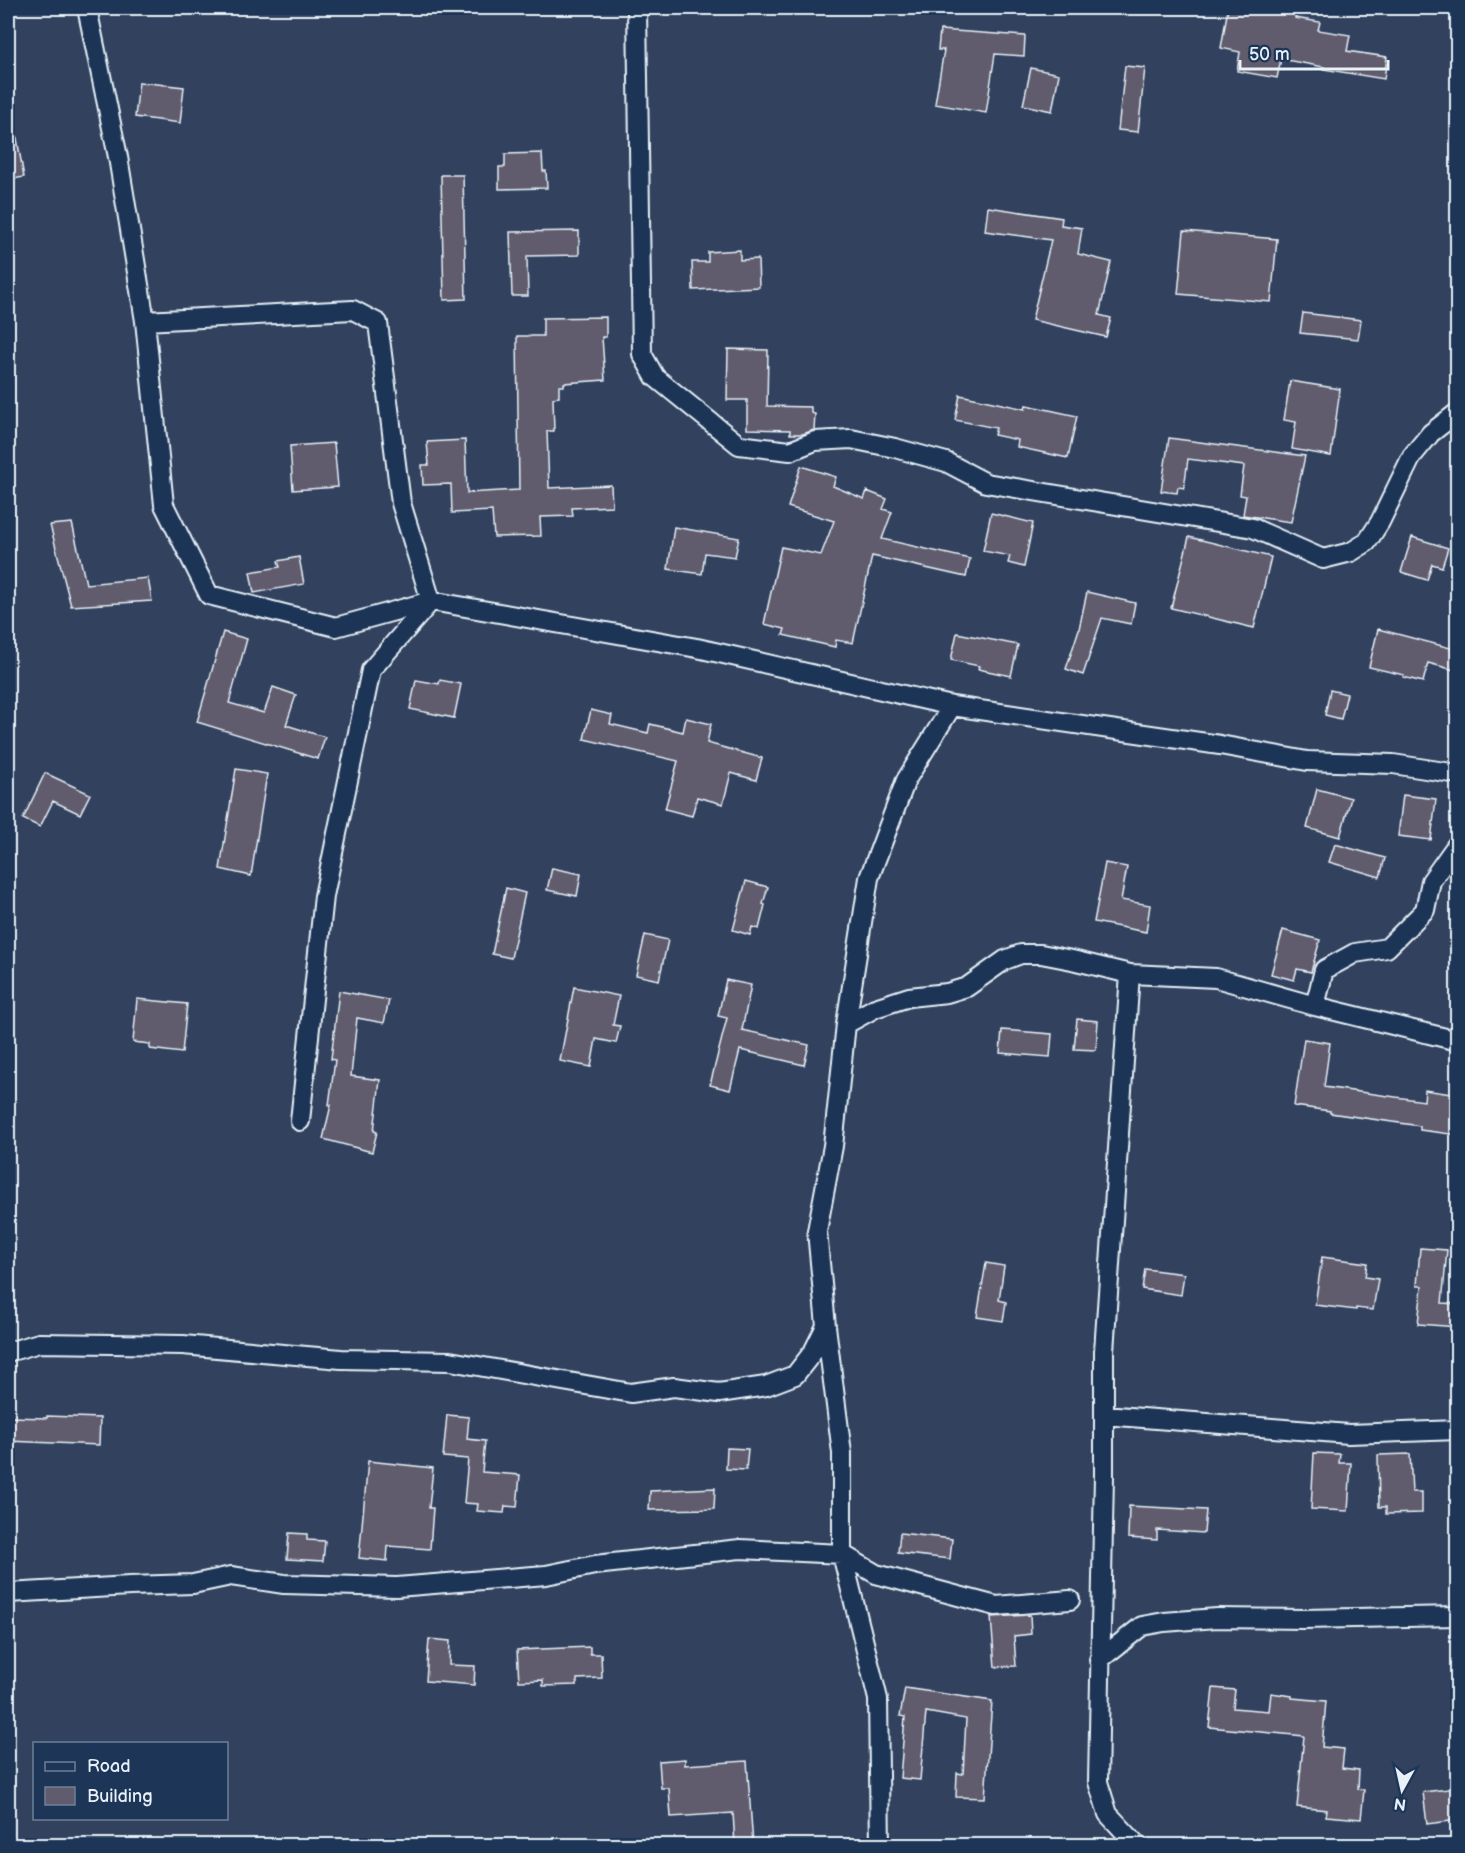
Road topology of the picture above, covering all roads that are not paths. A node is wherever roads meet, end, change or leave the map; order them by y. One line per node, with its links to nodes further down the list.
1 (87, 8): 3 (street)
2 (637, 8): 4 (street)
3 (145, 321): 5 (street); 5 (street)
4 (1458, 412)
5 (432, 601): 6 (street); 13 (street)
6 (952, 706): 7 (street); 11 (street)
7 (1458, 774)
8 (1458, 843): 10 (street)
9 (1130, 974): 10 (street); 11 (street); 16 (street)
10 (1315, 1006): 12 (street)
11 (846, 1024): 14 (street)
12 (1458, 1041)
13 (300, 1121)
14 (826, 1326): 15 (street); 18 (street)
15 (8, 1352)
16 (1104, 1415): 17 (street); 22 (street)
17 (1458, 1430)
18 (842, 1554): 19 (street); 20 (street); 23 (street)
19 (8, 1593)
20 (1070, 1600)
21 (1458, 1616): 22 (street)
22 (1099, 1660): 24 (street)
23 (880, 1845)
24 (1139, 1845)

